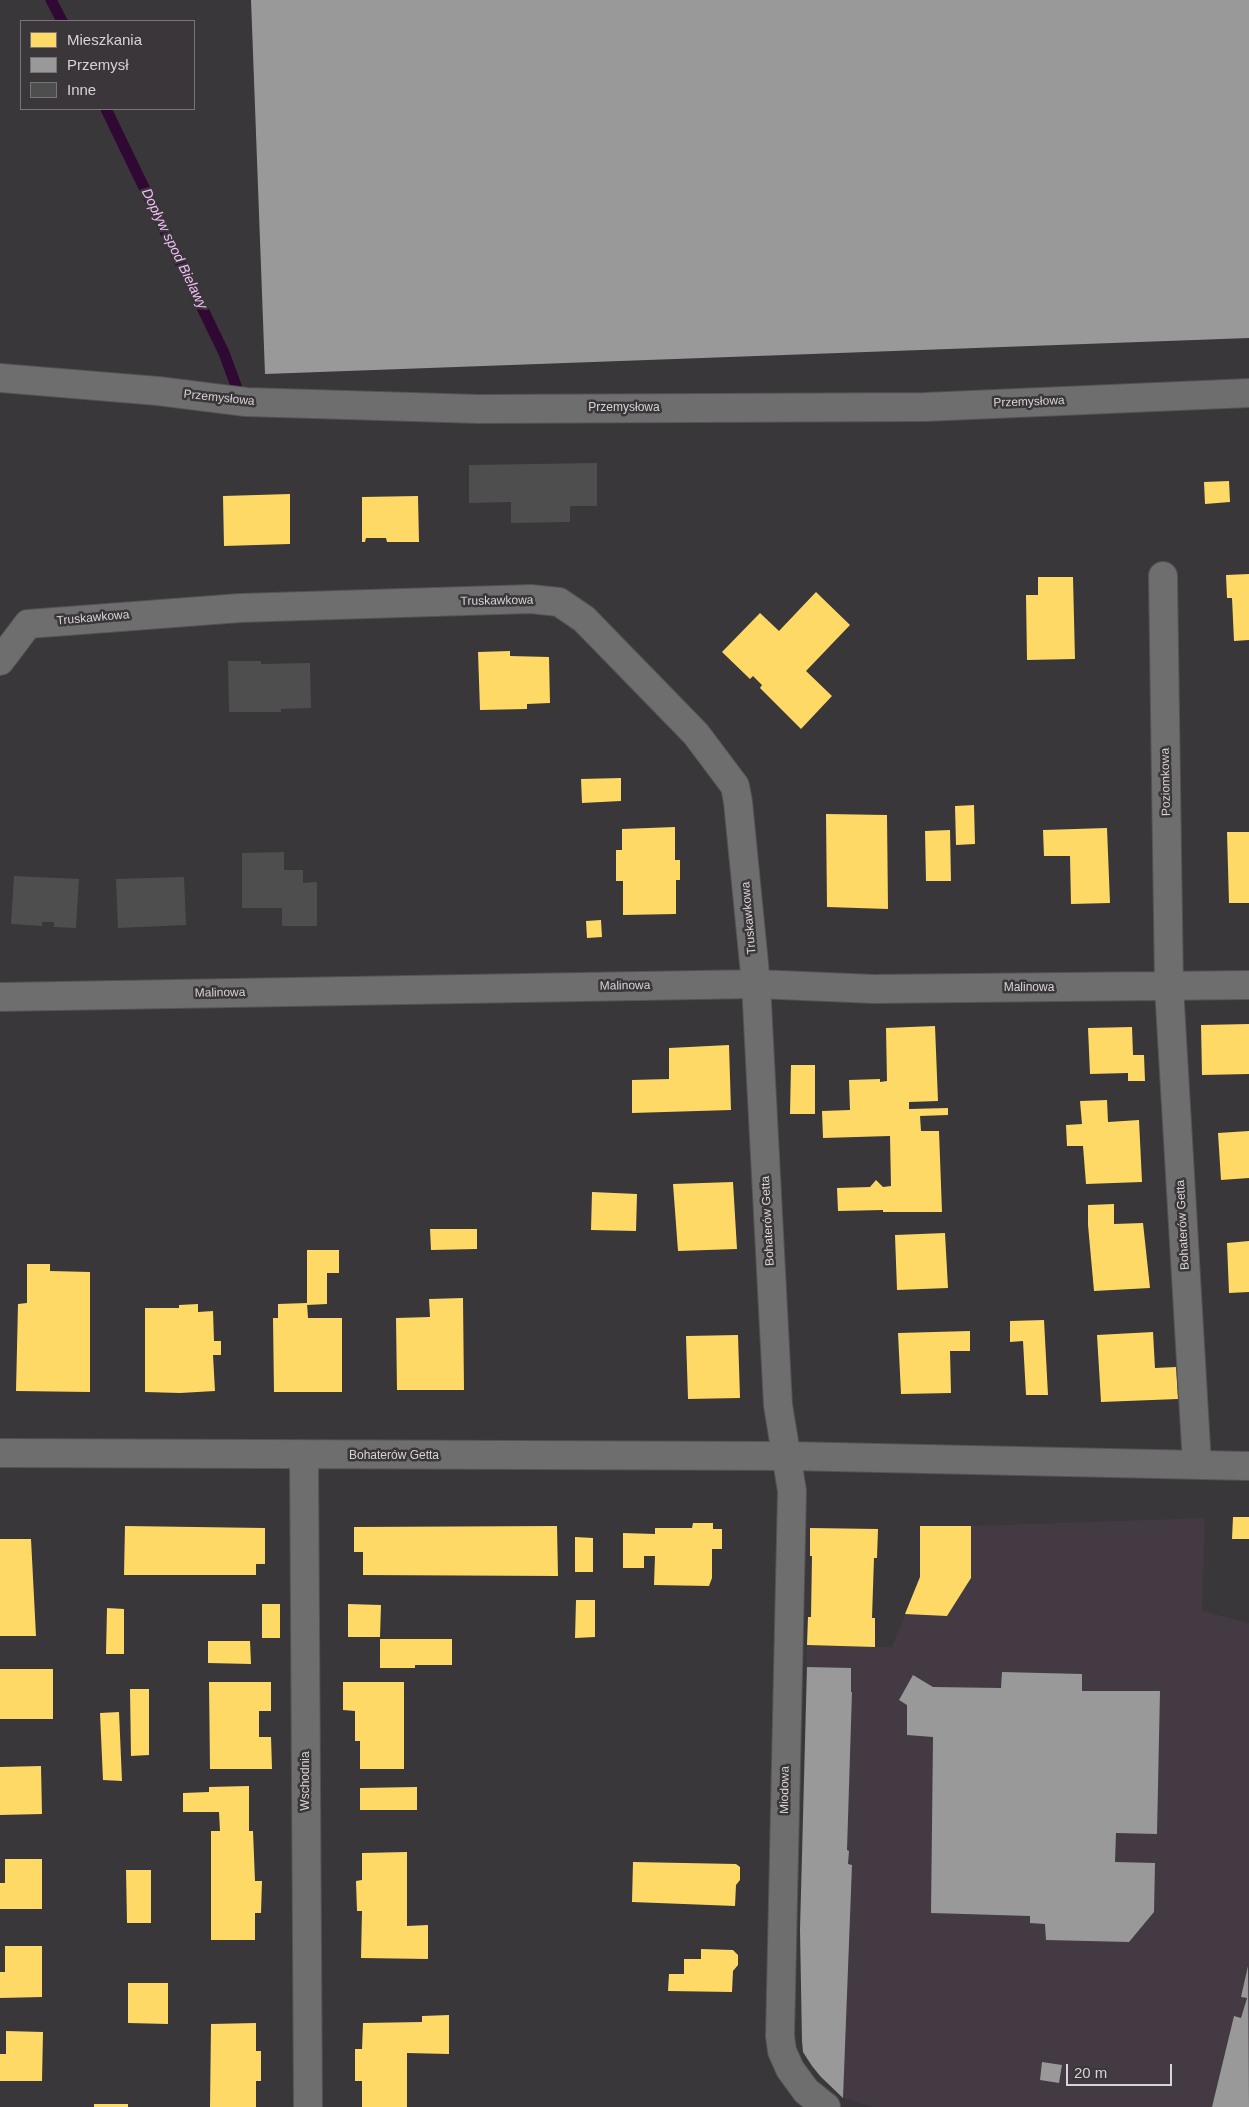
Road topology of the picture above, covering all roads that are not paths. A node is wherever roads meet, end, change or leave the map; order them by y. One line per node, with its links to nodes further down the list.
1 (0, 378): 2 (street, Przemysłowa)
2 (1249, 393)
3 (1162, 576): 7 (street, Poziomkowa)
4 (0, 660): 5 (street, Truskawkowa)
5 (756, 984): 7 (street, Malinowa); 8 (street, Malinowa); 11 (street, Bohaterów Getta)
6 (1249, 985): 7 (street, Malinowa)
7 (1169, 987): 12 (street, Bohaterów Getta)
8 (0, 997)
9 (0, 1453): 10 (street, Bohaterów Getta)
10 (304, 1456): 11 (street, Bohaterów Getta); 14 (street, Wschodnia)
11 (788, 1456): 12 (street, Bohaterów Getta); 15 (street, Miodowa)
12 (1197, 1464): 13 (street, Bohaterów Getta)
13 (1249, 1466)
14 (308, 2107)
15 (826, 2107)

